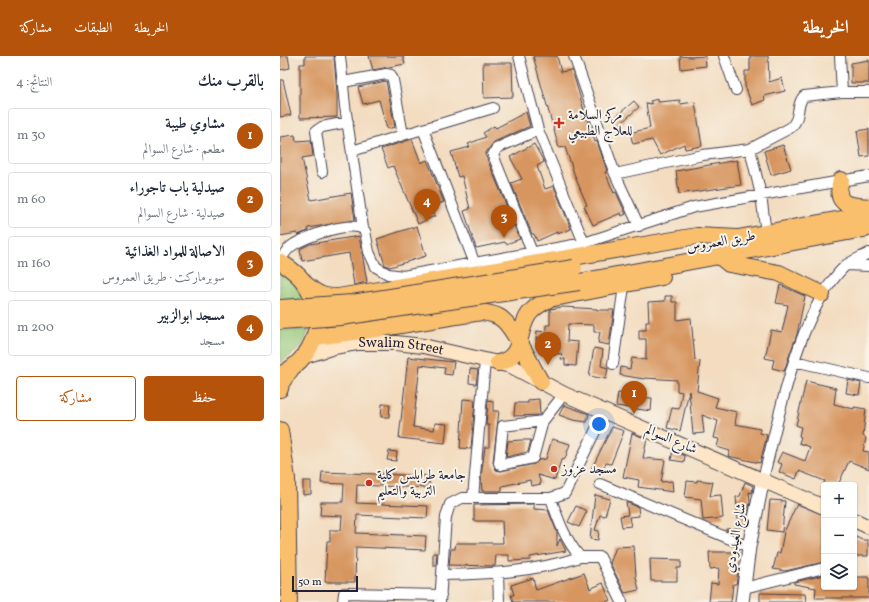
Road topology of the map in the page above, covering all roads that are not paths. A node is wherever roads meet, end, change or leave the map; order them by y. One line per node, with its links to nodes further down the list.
1 (340, 56): 6 (street)
2 (519, 56): 13 (street)
3 (574, 56): 18 (street)
4 (724, 56): 7 (street)
5 (840, 56): 8 (street)
6 (343, 82): 11 (street); 14 (street)
7 (736, 90)
8 (842, 92): 9 (street); 15 (street)
9 (869, 92)
10 (493, 108): 12 (street)
11 (348, 122): 16 (street); 17 (street)
12 (423, 129): 14 (street); 34 (street)
13 (538, 130): 29 (street); 30 (street)
14 (403, 135): 16 (street)
15 (750, 149): 18 (street); 21 (street)
16 (352, 151): 25 (street)
17 (322, 172)
18 (615, 174): 24 (street)
19 (869, 176): 20 (street)
20 (841, 180): 21 (street); 22 (main road)
21 (760, 195): 24 (street); 27 (street)
22 (869, 206)
23 (869, 214): 27 (main road, طريق العمروس)
24 (639, 226): 29 (street)
25 (363, 228): 33 (street); 34 (street)
26 (869, 228): 32 (main road, طريق العمروس)
27 (766, 233): 28 (main road, طريق العمروس)
28 (738, 238): 37 (main road, طريق العمروس); 38 (main road)
29 (584, 243): 30 (street)
30 (532, 252): 34 (street)
31 (869, 253): 35 (street)
32 (717, 256): 37 (main road, طريق العمروس); 39 (main road); 40 (main road)
33 (280, 262): 38 (main road)
34 (475, 264)
35 (846, 265): 36 (street); 40 (street)
36 (869, 266)
37 (576, 275): 41 (main road, bridge); 42 (main road, bridge)
38 (308, 286): 43 (main road)
39 (624, 286): 44 (main road); 48 (street)
40 (822, 294): 46 (street)
41 (280, 308)
42 (280, 321)
43 (315, 337): 44 (main road); 45 (main road)
44 (519, 342): 47 (main road); 51 (main road)
45 (305, 356): 47 (main road, Swalim Street); 49 (main road)
46 (794, 361): 50 (street); 57 (street)
47 (491, 362): 51 (main road, شارع السوالم); 59 (street)
48 (613, 364)
49 (285, 372): 52 (main road)
50 (869, 378)
51 (541, 382): 53 (main road, شارع السوالم)
52 (280, 389)
53 (564, 394): 54 (main road, شارع السوالم); 55 (street)
54 (605, 411): 57 (main road, شارع السوالم); 60 (street)
55 (542, 421): 55 (street)
56 (280, 430): 71 (main road)
57 (763, 479): 61 (main road, شارع السوالم); 64 (street, شارع العيدودي)
58 (600, 484): 64 (street)
59 (472, 498): 60 (street); 68 (street)
60 (551, 498): 65 (street)
61 (821, 506)
62 (857, 521): 63 (main road)
63 (869, 527)
64 (749, 547): 69 (street, شارع العيدودي)
65 (580, 557): 67 (street); 74 (street)
66 (821, 569): 69 (street)
67 (498, 574): 68 (street); 73 (street)
68 (442, 575): 70 (street)
69 (744, 588): 75 (street, شارع العيدودي)
70 (440, 599): 72 (street)
71 (290, 602)
72 (344, 602)
73 (499, 602)
74 (622, 602)
75 (742, 602)

